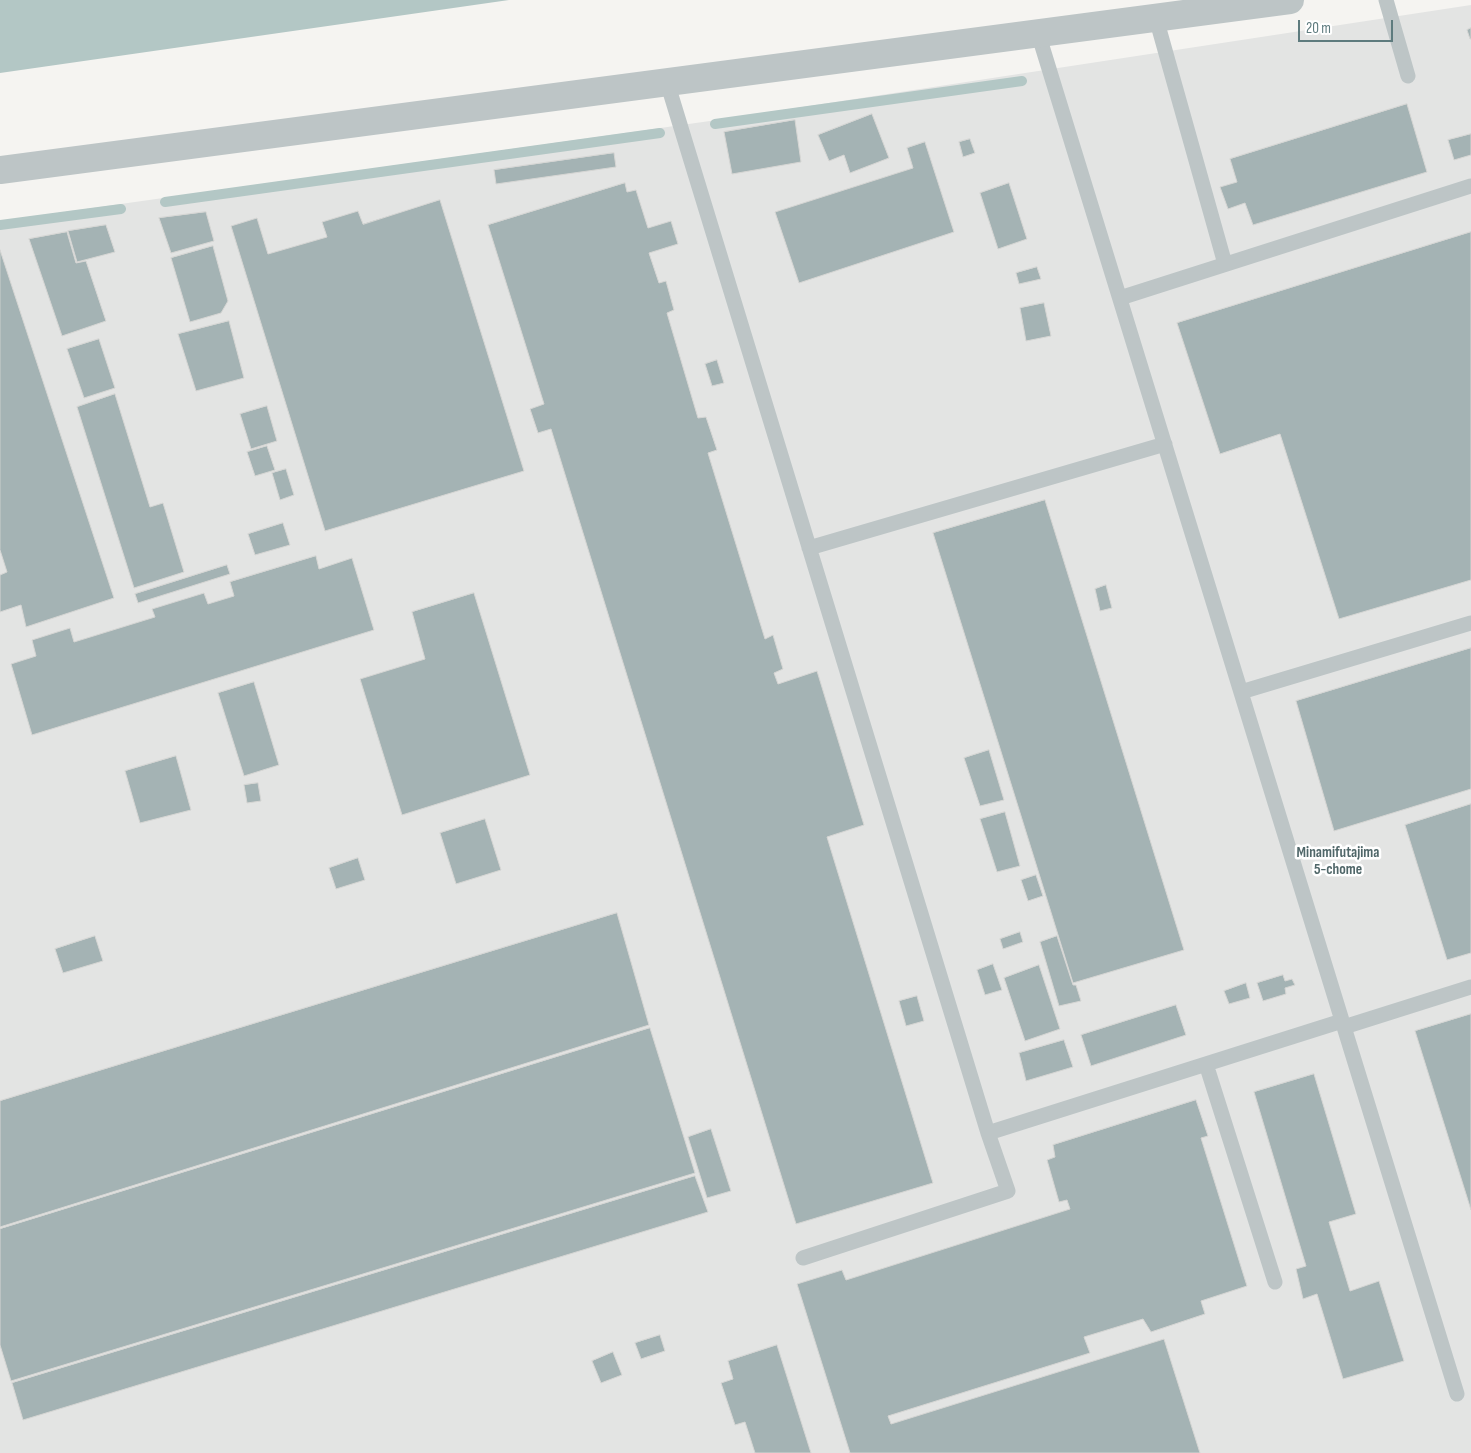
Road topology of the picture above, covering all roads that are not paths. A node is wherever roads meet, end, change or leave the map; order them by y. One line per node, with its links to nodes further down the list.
1 (1290, 0): 3 (street)
2 (1386, 0): 5 (lane)
3 (1156, 18): 4 (street); 9 (lane)
4 (1038, 33): 6 (street); 10 (lane)
5 (1408, 76)
6 (667, 82): 7 (street); 12 (lane)
7 (0, 170)
8 (1471, 186): 9 (lane)
9 (1225, 264): 10 (lane)
10 (1120, 298): 11 (lane)
11 (1165, 444): 12 (lane); 14 (lane)
12 (809, 548): 18 (lane)
13 (1471, 623): 14 (lane)
14 (1241, 692): 16 (lane)
15 (1471, 987): 16 (lane)
16 (1343, 1024): 17 (lane); 21 (lane)
17 (1206, 1064): 18 (lane); 20 (lane)
18 (988, 1133): 19 (lane)
19 (803, 1258)
20 (1275, 1282)
21 (1457, 1394)

